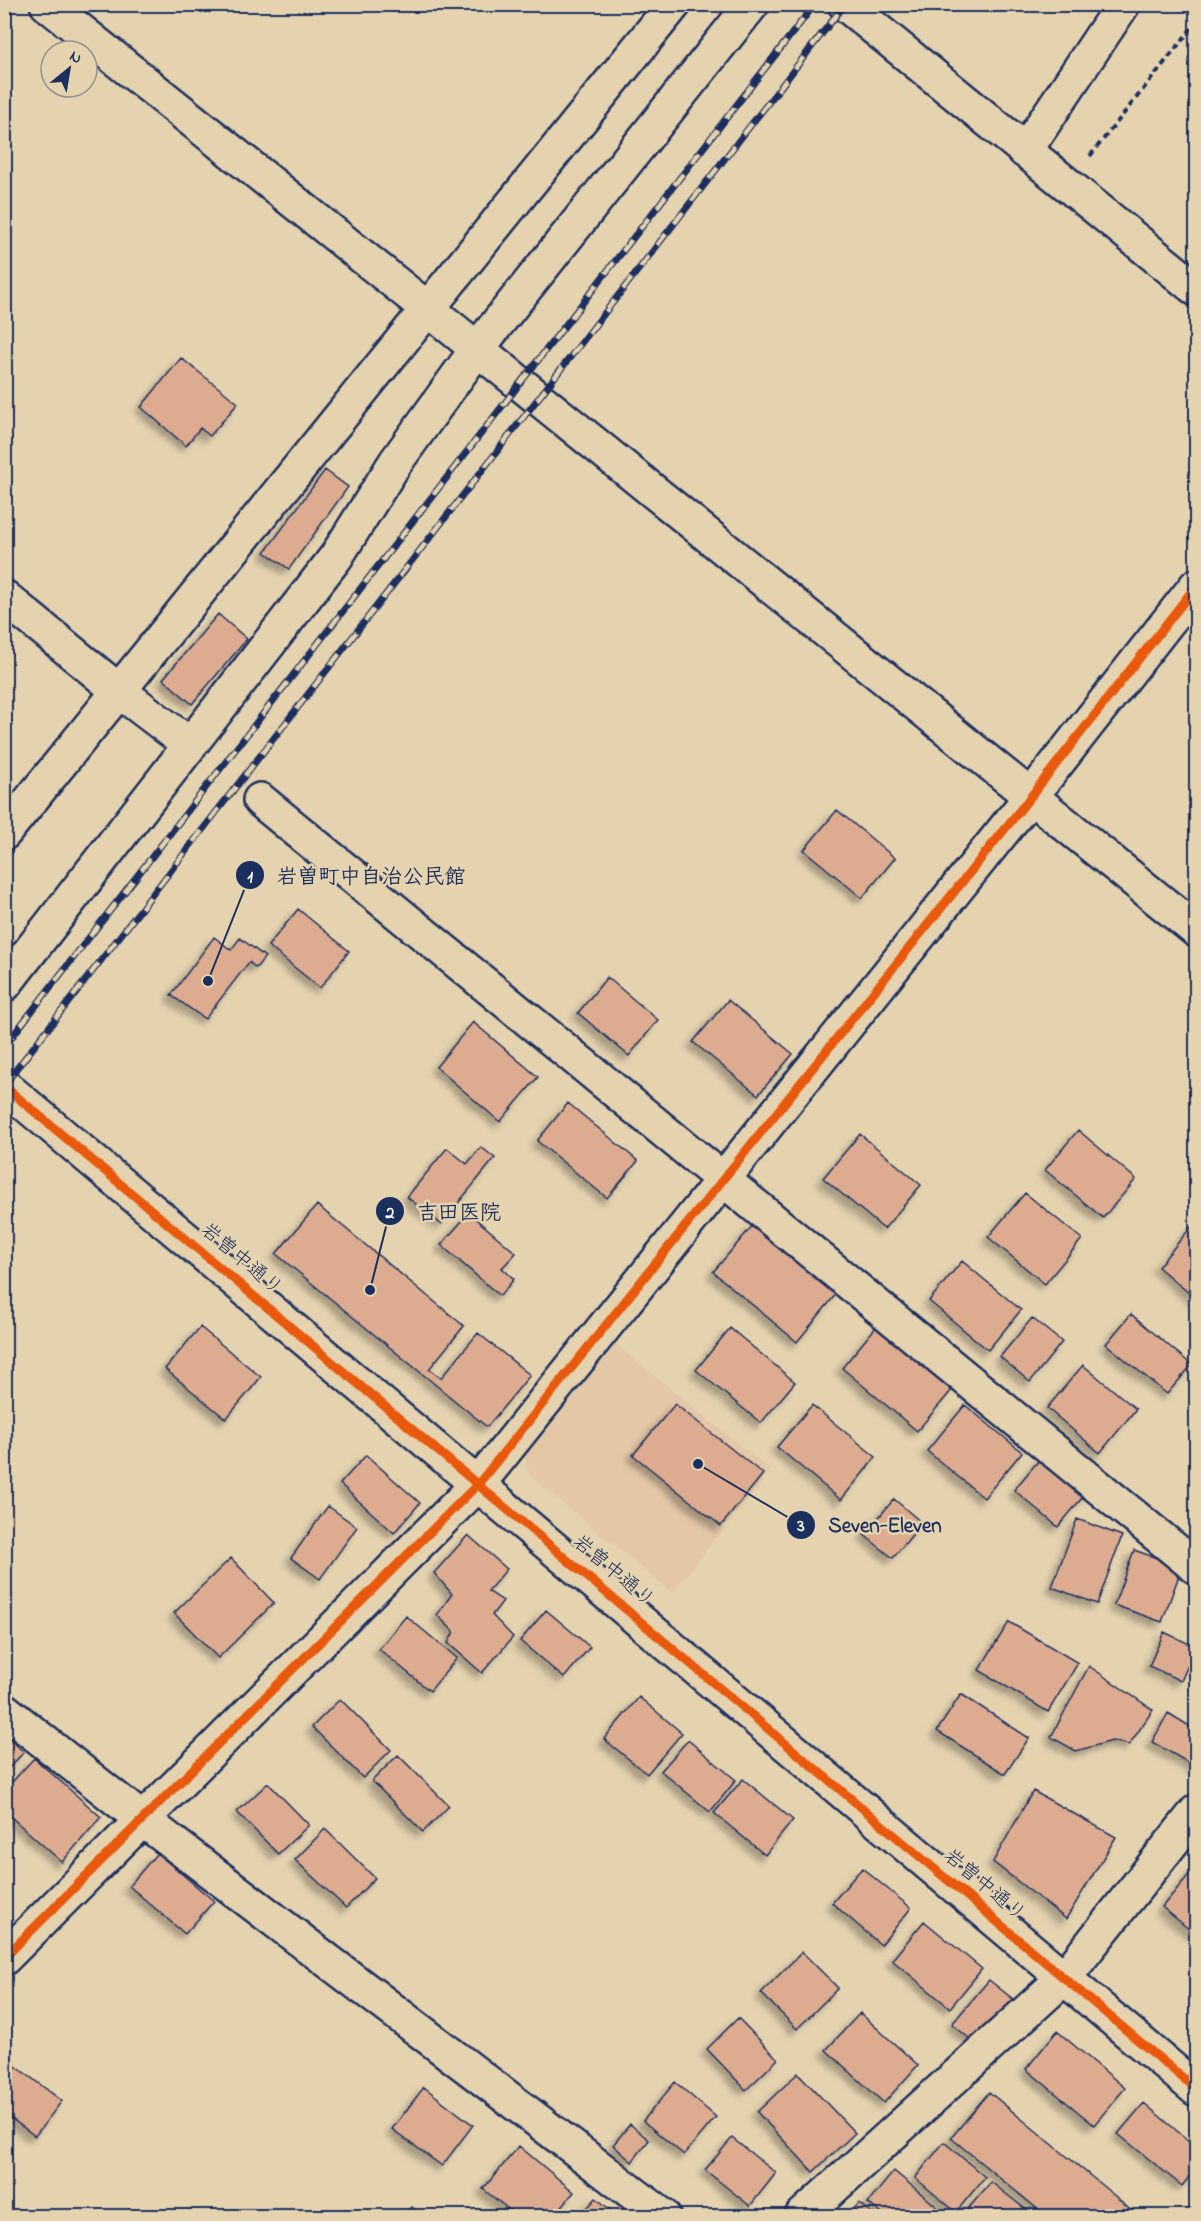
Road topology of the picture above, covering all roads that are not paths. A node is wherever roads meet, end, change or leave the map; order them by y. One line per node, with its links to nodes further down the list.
1 (47, 4): 8 (street)
2 (674, 4): 8 (street)
3 (752, 4): 9 (street)
4 (845, 4): 6 (street)
5 (1123, 4): 6 (street)
6 (1025, 151): 7 (street)
7 (1197, 289)
8 (428, 309): 9 (street); 12 (street)
9 (477, 349): 13 (street); 14 (street)
10 (1197, 586): 14 (street)
11 (4, 597): 12 (street)
12 (119, 691): 13 (street); 16 (street)
13 (190, 745): 18 (street)
14 (1032, 795): 17 (street); 20 (street)
15 (260, 800): 20 (street)
16 (4, 833)
17 (1197, 930)
18 (4, 985)
19 (4, 1086): 21 (street, 岩曽中通り)
20 (722, 1181): 21 (street); 22 (street)
21 (479, 1483): 25 (street); 27 (street, 岩曽中通り)
22 (1197, 1567)
23 (4, 1710): 25 (street)
24 (1197, 1812): 27 (street)
25 (143, 1820): 26 (street); 29 (street)
26 (4, 1958)
27 (1065, 1977): 28 (street, 岩曽中通り); 30 (street)
28 (1197, 2089)
29 (663, 2217)
30 (802, 2217)

